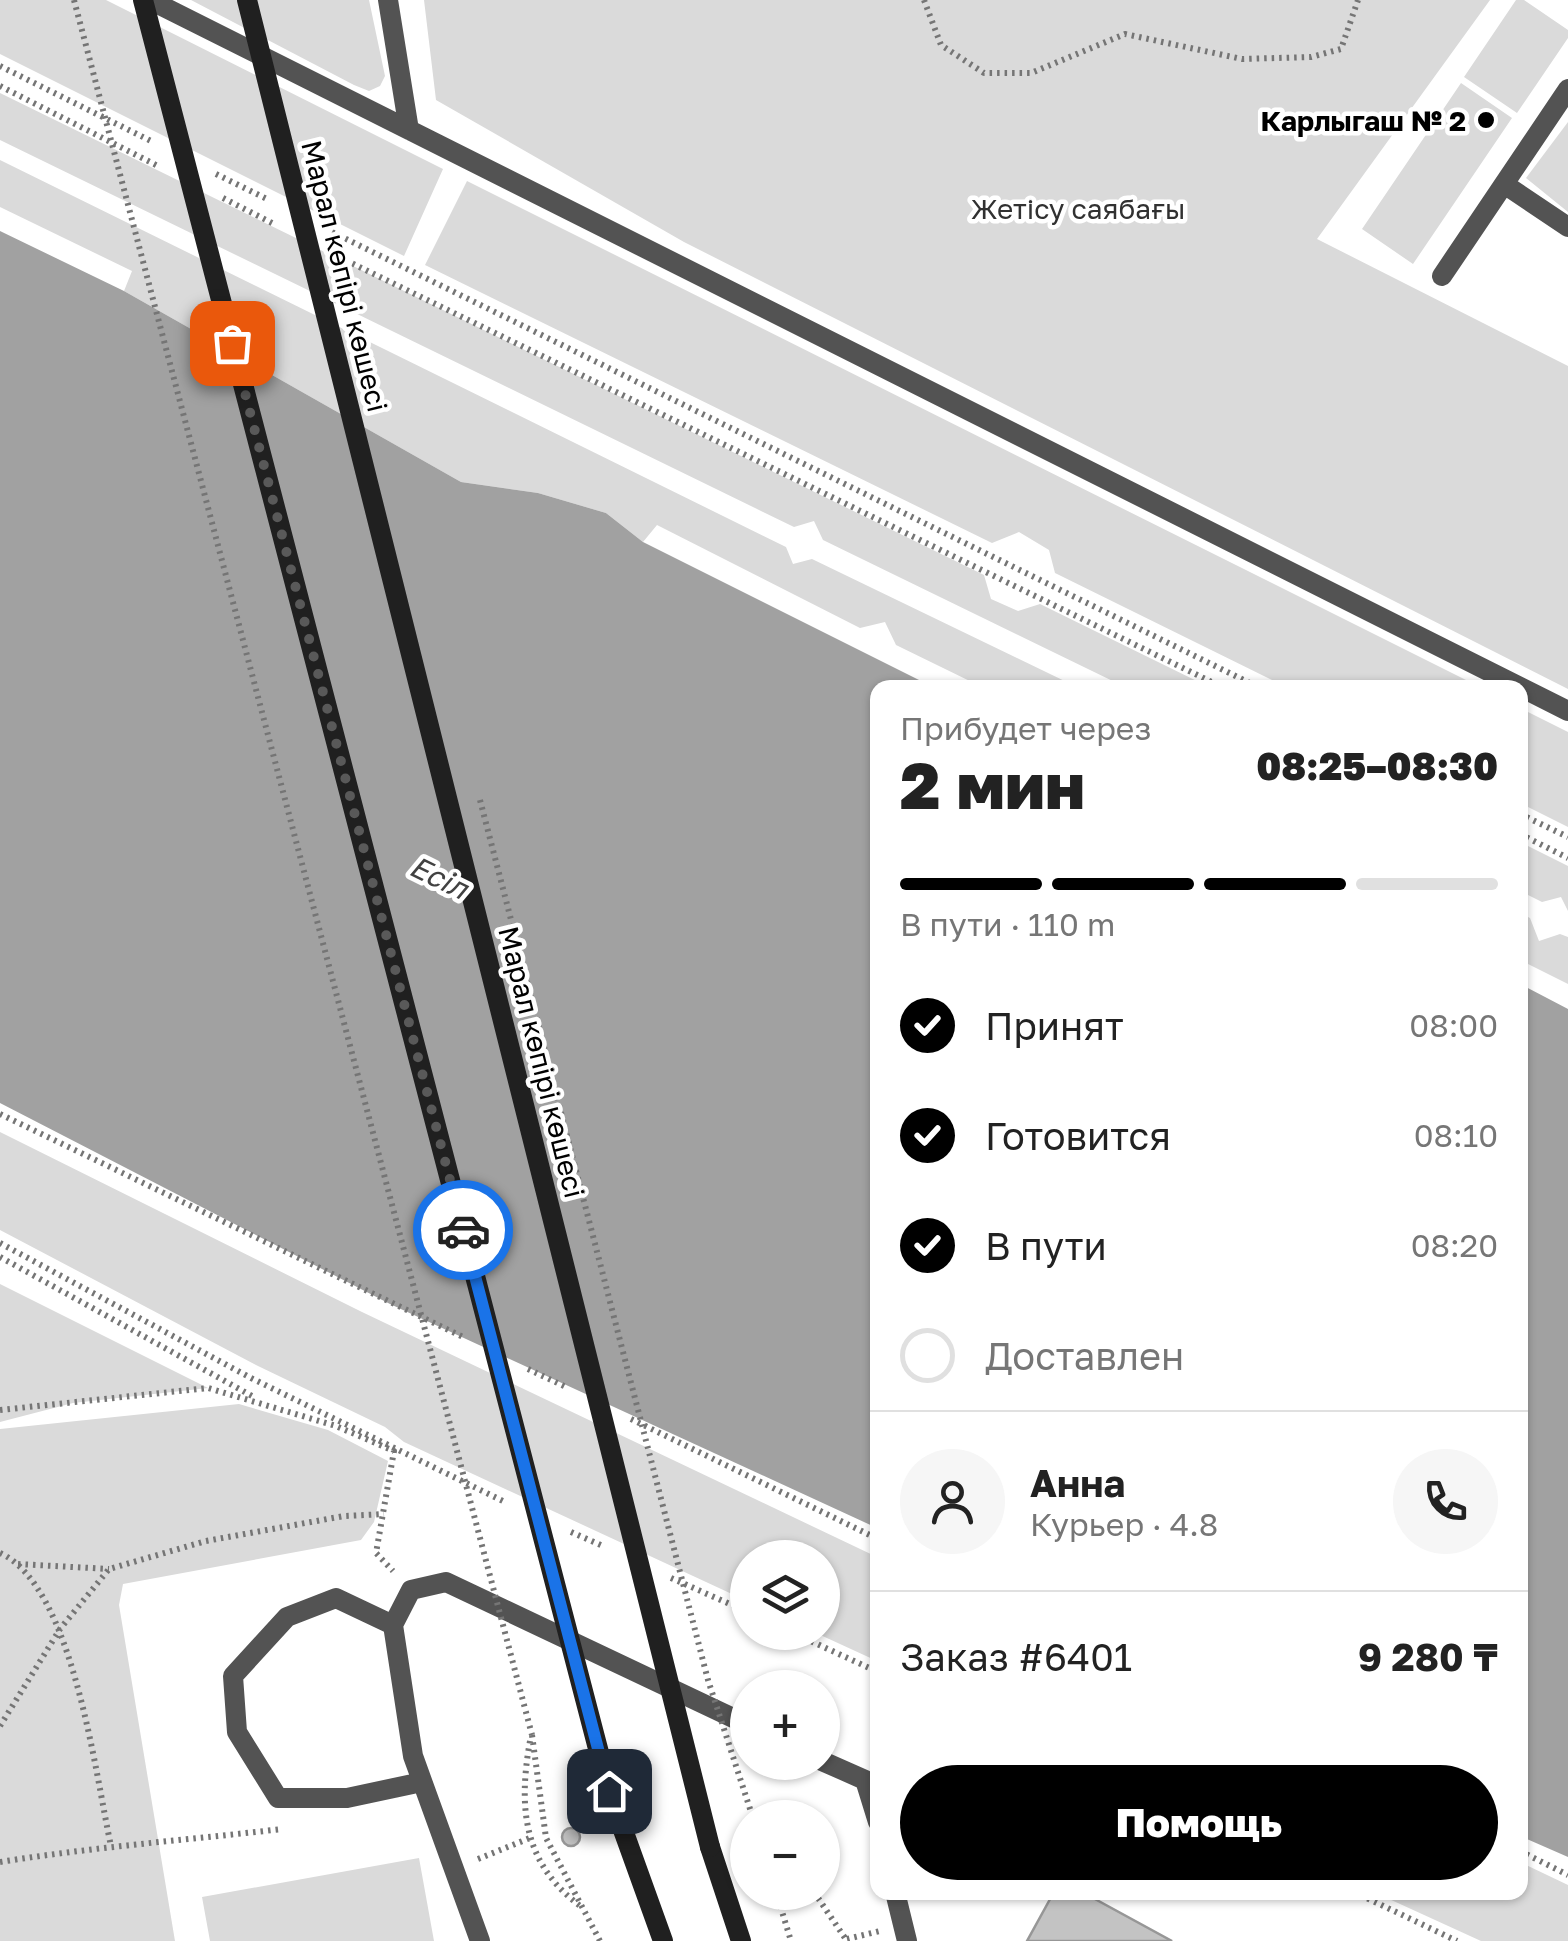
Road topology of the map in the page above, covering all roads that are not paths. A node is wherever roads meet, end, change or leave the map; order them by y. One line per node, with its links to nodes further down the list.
1 (146, 0): 5 (street); 19 (main road, bridge)
2 (247, 0): 20 (main road, Марал көпірі көшесі, bridge)
3 (388, 0): 5 (street)
4 (1568, 90): 6 (street)
5 (409, 130): 9 (street)
6 (1504, 184): 7 (street); 8 (street)
7 (1568, 227)
8 (1442, 276)
9 (1506, 680)
10 (1528, 691): 11 (street)
11 (1568, 711)
12 (393, 1624): 13 (street); 15 (street); 15 (street)
13 (730, 1716)
14 (840, 1769): 16 (street)
15 (422, 1782): 18 (street)
16 (870, 1798)
17 (898, 1900): 21 (street)
18 (480, 1941)
19 (662, 1941)
20 (741, 1941)
21 (907, 1941)

